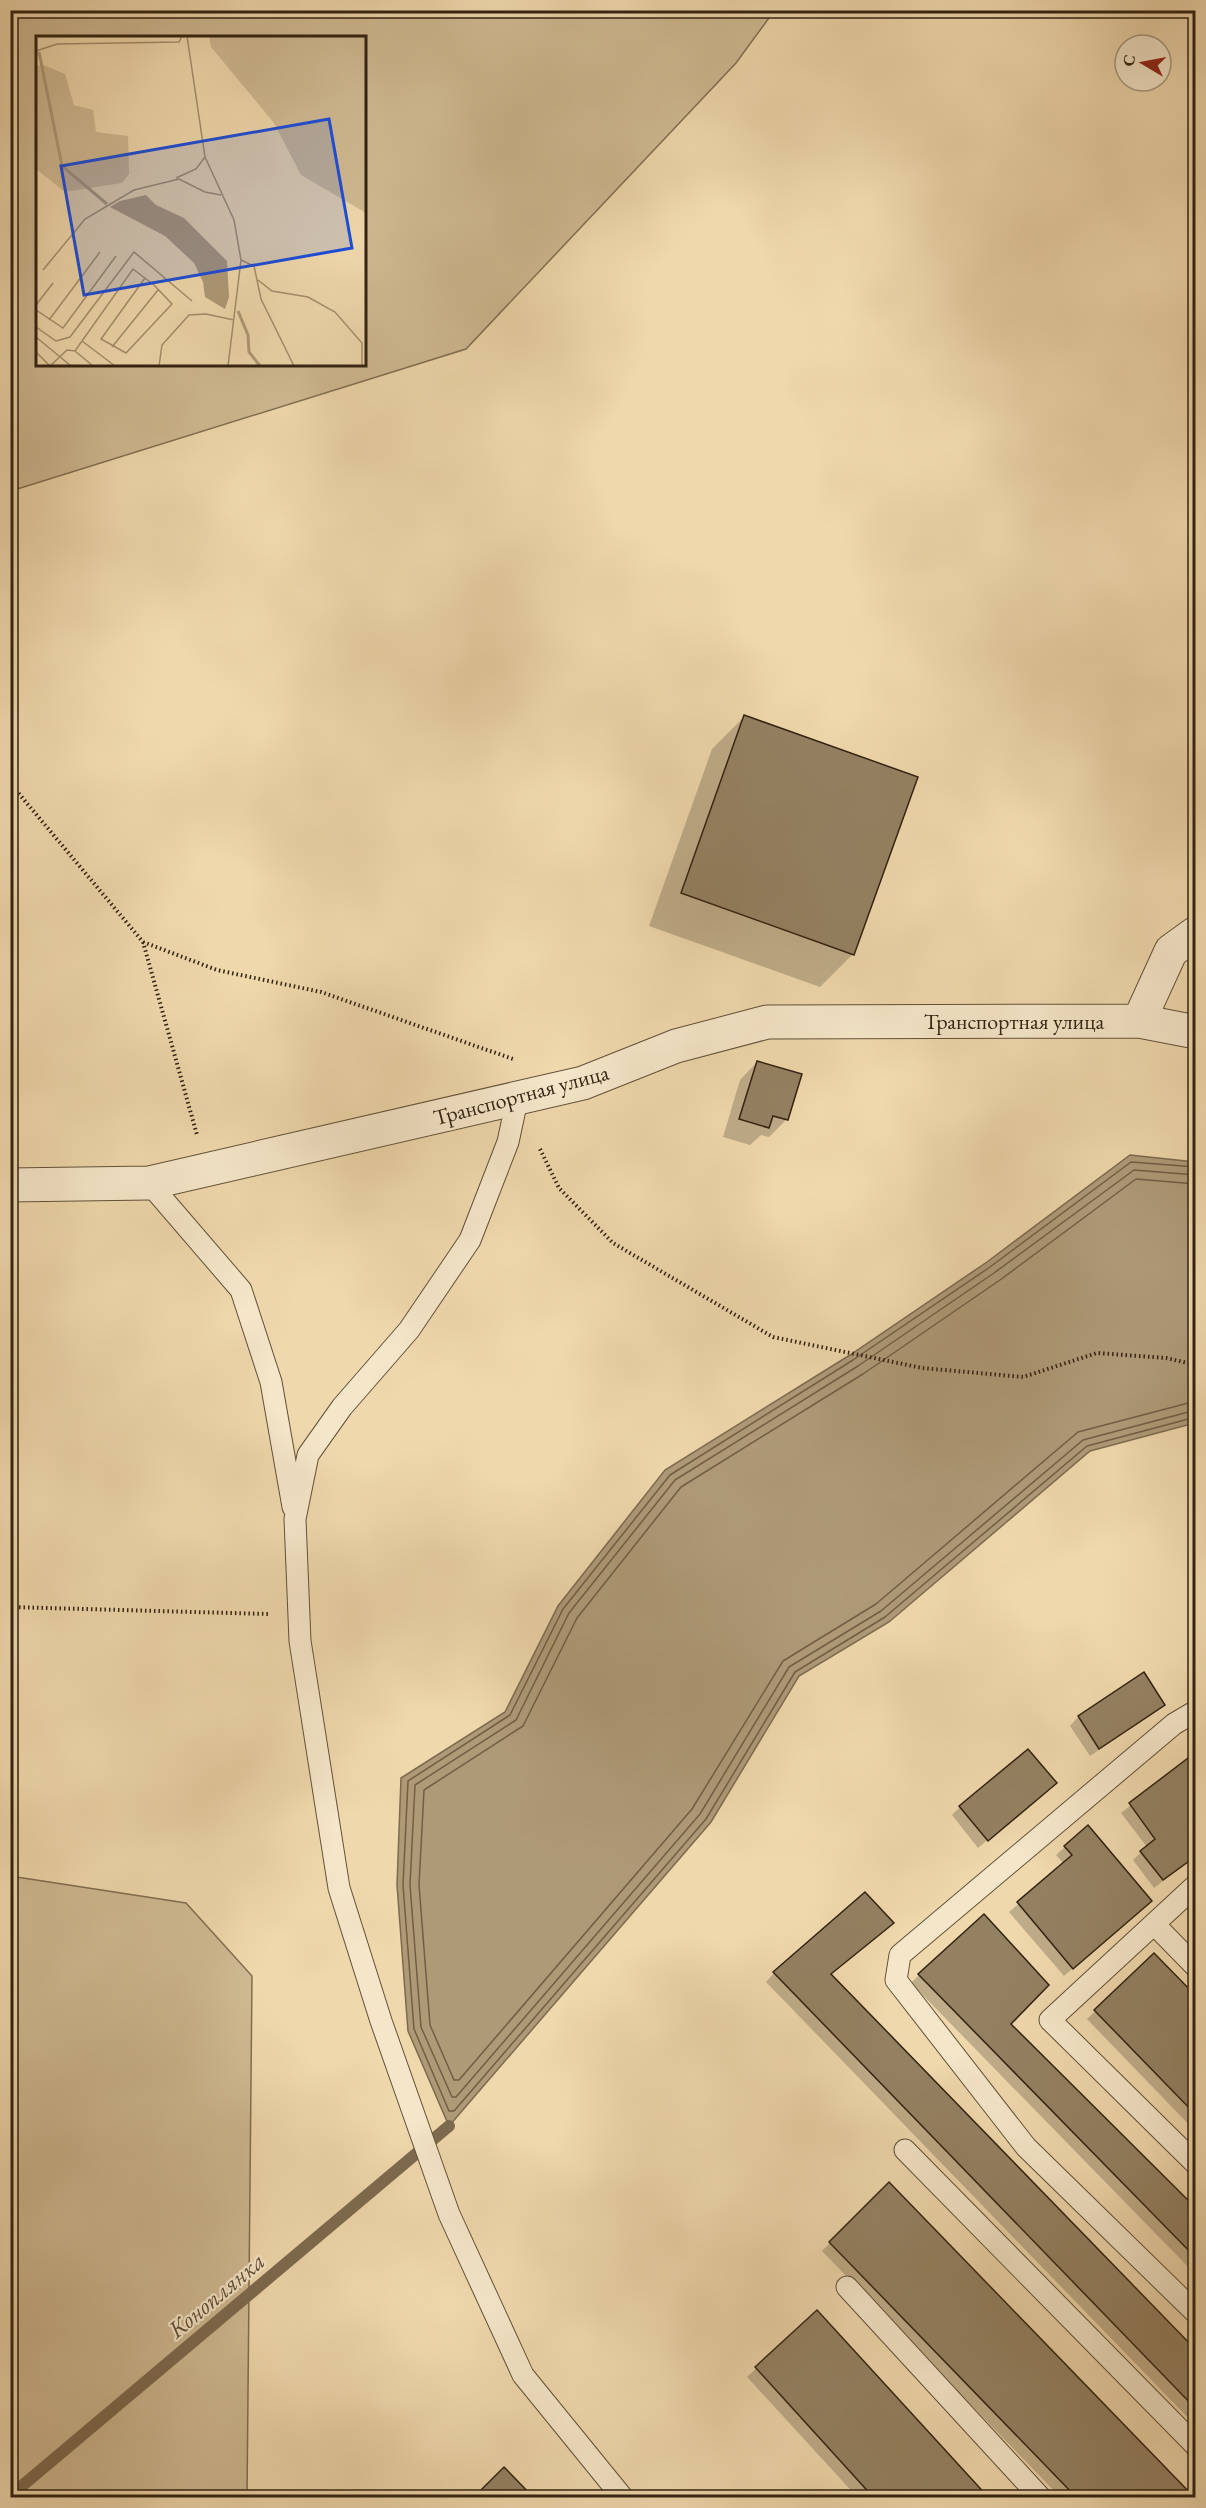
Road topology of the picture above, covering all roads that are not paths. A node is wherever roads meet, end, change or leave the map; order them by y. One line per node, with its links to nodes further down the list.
1 (1196, 933): 2 (street)
2 (1139, 1021): 3 (street, Транспортная улица); 4 (street, Транспортная улица)
3 (1196, 1032)
4 (516, 1100): 5 (street, Транспортная улица); 7 (lane)
5 (149, 1183): 6 (street, Транспортная улица); 7 (lane)
6 (10, 1185)
7 (295, 1519): 17 (lane)
8 (1196, 1711): 15 (lane)
9 (1196, 1885): 10 (lane)
10 (1154, 1924): 11 (lane); 13 (lane)
11 (1196, 1967)
12 (906, 2150): 16 (lane)
13 (1196, 2164)
14 (847, 2287): 18 (lane)
15 (1196, 2313)
16 (1196, 2446)
17 (623, 2498)
18 (1041, 2498)

